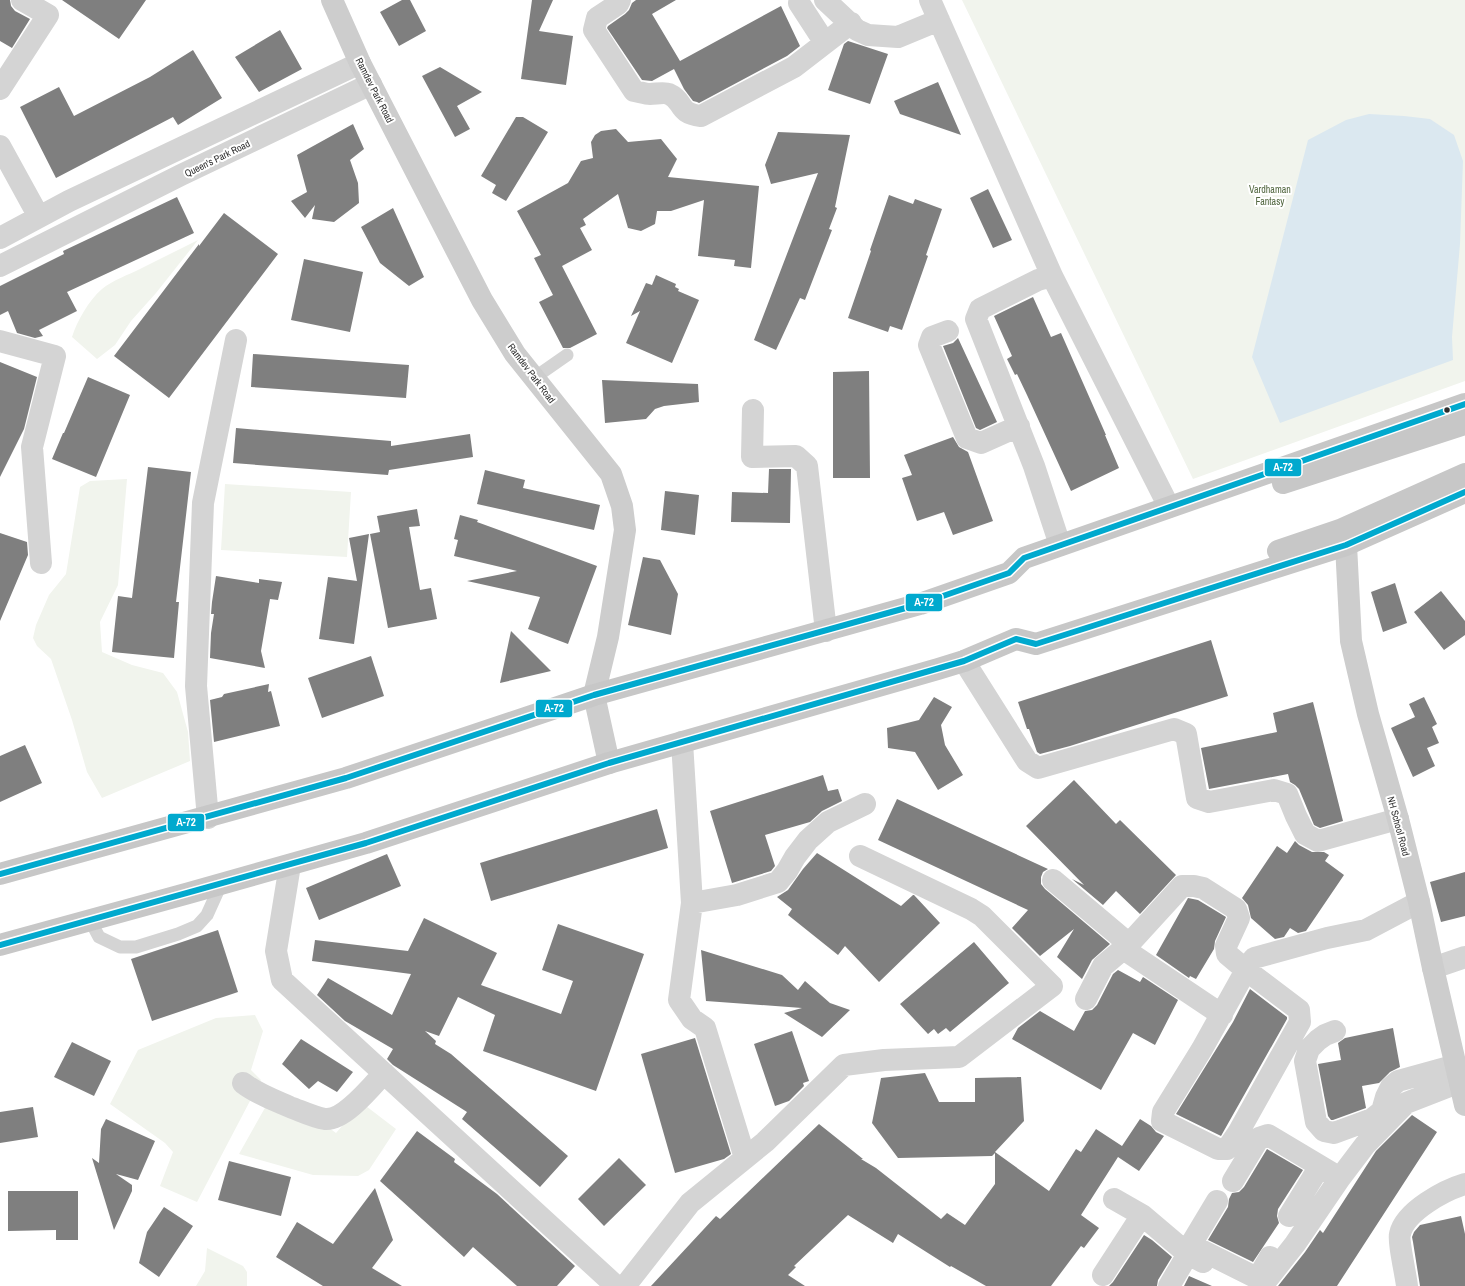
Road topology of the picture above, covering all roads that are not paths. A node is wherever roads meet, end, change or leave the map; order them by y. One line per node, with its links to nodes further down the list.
1 (22, 0): 11 (street)
2 (332, 0): 9 (street, Ramdev Park Road)
3 (620, 0): 8 (street)
4 (825, 0): 7 (street); 8 (street)
5 (930, 0): 6 (street)
6 (939, 20): 7 (street); 17 (street)
7 (851, 23): 8 (street)
8 (825, 43)
9 (360, 63): 10 (street, Ramdev Park Road); 13 (street)
10 (371, 84): 14 (street, Queen's Park Road); 22 (street, Ramdev Park Road)
11 (0, 89)
12 (0, 146): 13 (street)
13 (46, 214): 14 (street); 15 (street)
14 (64, 233): 16 (street, Queen's Park Road)
15 (0, 238)
16 (0, 266)
17 (1052, 276): 26 (street); 29 (street)
18 (948, 331): 26 (street)
19 (236, 340): 41 (street)
20 (0, 341): 32 (street)
21 (567, 355): 22 (lane)
22 (534, 378): 37 (street, Ramdev Park Road)
23 (1465, 404): 29 (main road)
24 (753, 410): 34 (street)
25 (1465, 424): 33 (main road)
26 (1019, 426): 30 (street)
27 (1465, 474): 35 (main road)
28 (1465, 492): 31 (main road)
29 (1169, 507): 30 (main road)
30 (1060, 545): 33 (main road)
31 (1346, 545): 35 (main road); 42 (street, NH School Road)
32 (41, 563)
33 (1008, 573): 34 (main road)
34 (826, 631): 37 (main road)
35 (1016, 639): 36 (main road)
36 (964, 661): 38 (main road); 42 (street)
37 (594, 696): 39 (street, Ramdev Park Road); 41 (main road)
38 (682, 742): 39 (main road); 49 (street)
39 (609, 763): 44 (main road)
40 (865, 804): 49 (street)
41 (208, 818): 45 (main road)
42 (1398, 819): 48 (street, NH School Road)
43 (860, 856): 63 (street)
44 (290, 865): 47 (main road); 59 (street)
45 (0, 874)
46 (1053, 880): 51 (street)
47 (221, 884): 50 (main road); 50 (lane)
48 (1419, 902): 54 (street, NH School Road); 55 (street)
49 (692, 903): 63 (street)
50 (90, 920): 52 (main road)
51 (1130, 944): 55 (street); 56 (street); 57 (street)
52 (0, 945)
53 (1465, 957): 54 (street)
54 (1433, 968): 60 (street, NH School Road)
55 (1246, 970): 57 (street); 57 (street)
56 (1086, 999)
57 (1222, 1015)
58 (1335, 1031): 60 (street)
59 (384, 1073): 61 (street); 75 (street)
60 (1458, 1073): 62 (street, NH School Road); 65 (street)
61 (243, 1083)
62 (1465, 1105)
63 (745, 1158): 76 (street)
64 (1320, 1166): 65 (street); 66 (street); 71 (street)
65 (1340, 1178): 72 (street)
66 (1233, 1181)
67 (1465, 1184): 80 (street)
68 (1114, 1199): 70 (street)
69 (1216, 1200): 72 (street)
70 (1142, 1215): 73 (street); 74 (street)
71 (1289, 1216)
72 (1295, 1244): 79 (street)
73 (1188, 1254): 77 (street); 78 (street)
74 (1103, 1275)
75 (616, 1286)
76 (626, 1286)
77 (1169, 1286)
78 (1246, 1286)
79 (1262, 1286)
80 (1407, 1286)

